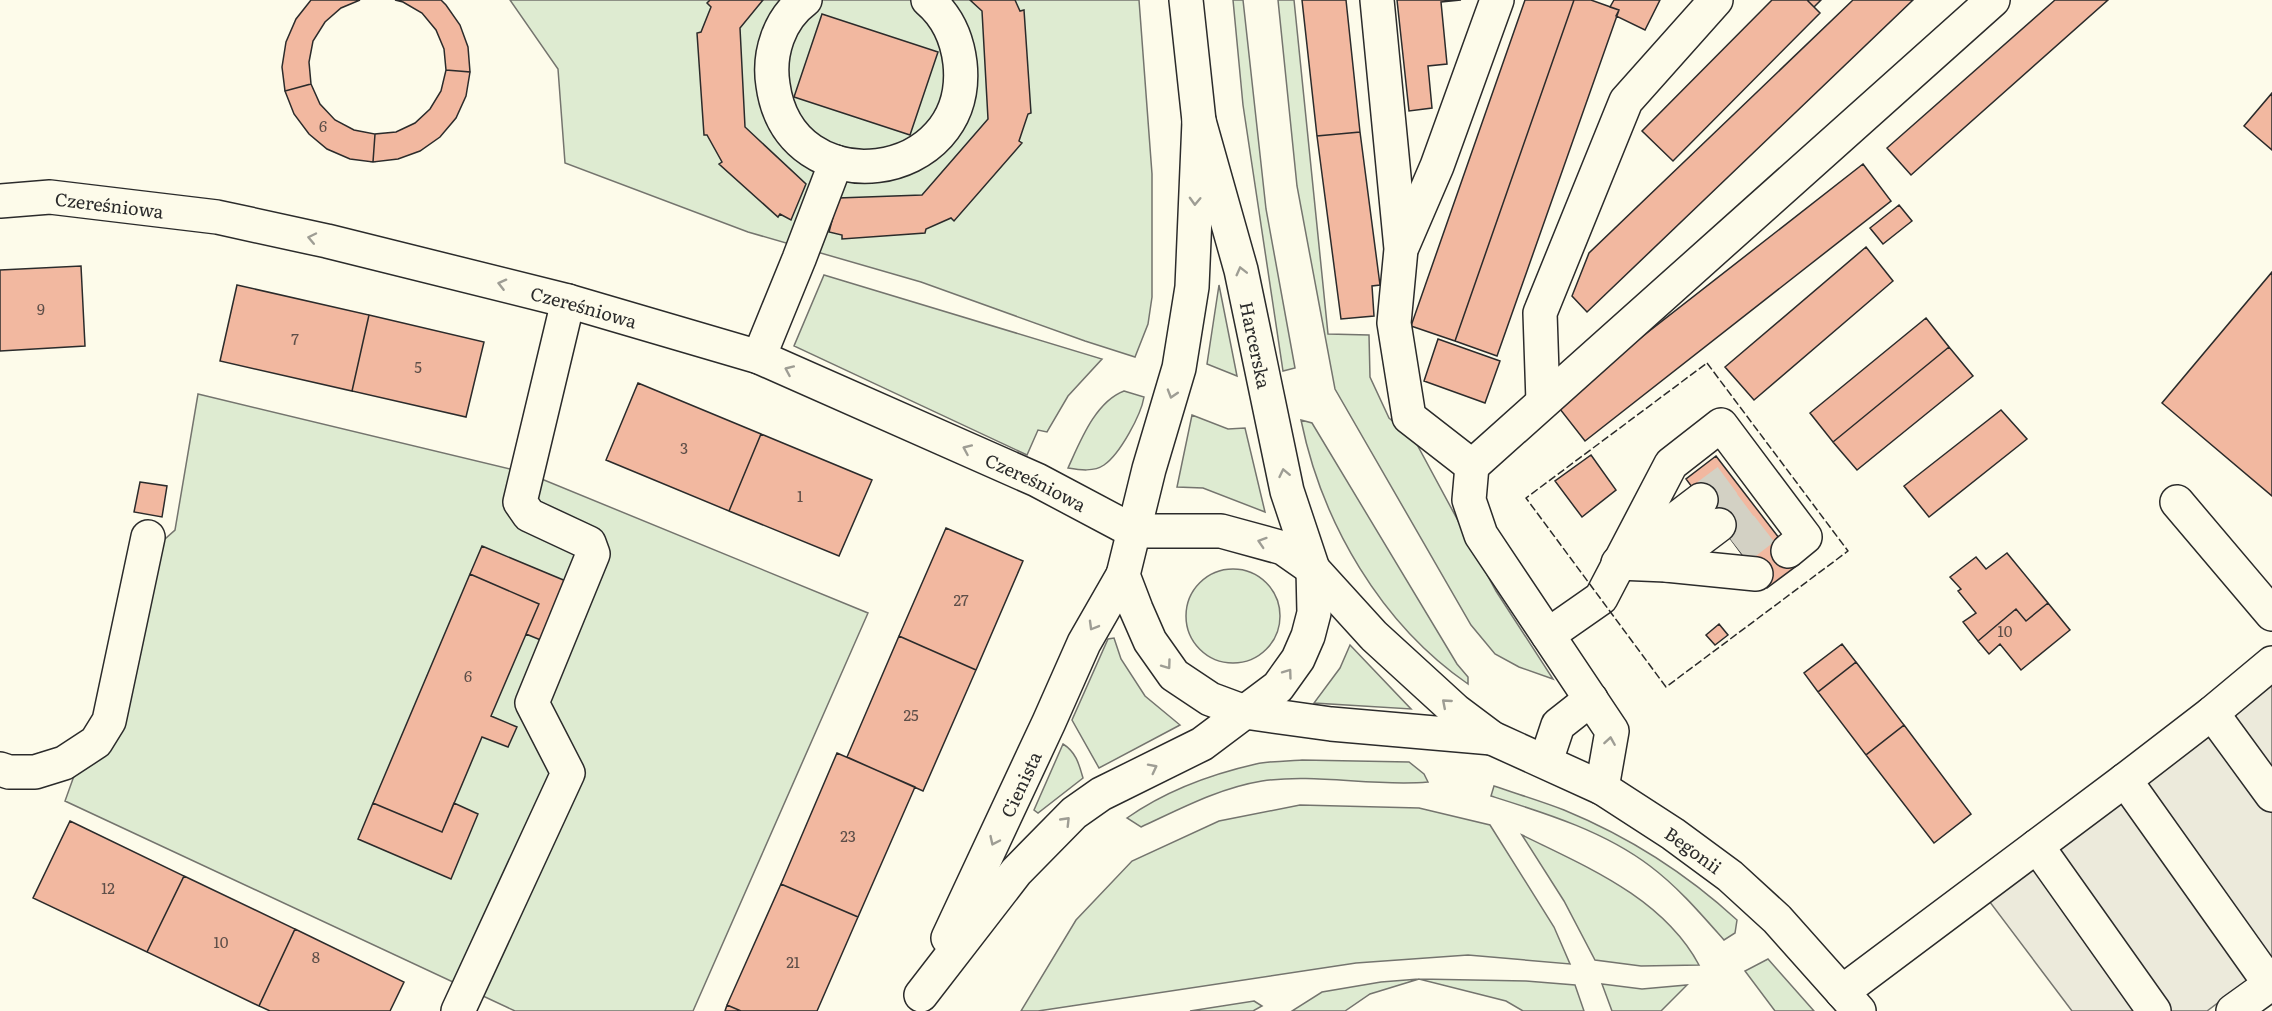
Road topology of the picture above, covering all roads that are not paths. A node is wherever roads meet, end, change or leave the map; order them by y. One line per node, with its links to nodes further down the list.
1 (805, 0): 9 (street)
2 (927, 0): 9 (street)
3 (1186, 0): 8 (street, Harcerska)
4 (1377, 0): 11 (street)
5 (1497, 0): 11 (street)
6 (1716, 0): 14 (street)
7 (1993, 0): 14 (street)
8 (1199, 121): 18 (street, Harcerska, one-way to 18); 23 (street, Harcerska, one-way to 8)
9 (836, 162): 13 (street)
10 (0, 201): 12 (street, Czereśniowa, one-way to 10)
11 (1401, 249): 15 (street)
12 (568, 301): 13 (street, Czereśniowa); 41 (street)
13 (759, 357): 18 (street, Czereśniowa, one-way to 13)
14 (1543, 402): 15 (street)
15 (1472, 466): 26 (street)
16 (2177, 502): 25 (street)
17 (1763, 503): 21 (street)
18 (1133, 531): 23 (street, one-way to 18); 24 (street)
19 (148, 537): 33 (street)
20 (1729, 537): 21 (street); 22 (street); 22 (street)
21 (1618, 563): 22 (street); 26 (street)
22 (1666, 565)
23 (1313, 569): 29 (street, one-way to 23); 31 (street, Begonii, one-way to 23)
24 (1123, 575): 29 (street, one-way to 29); 40 (street, Cienista, one-way to 40)
25 (2272, 614)
26 (1548, 635): 28 (street)
27 (2272, 663): 30 (street)
28 (1591, 699): 32 (street); 35 (street, one-way to 28)
29 (1245, 712): 31 (street, Begonii); 40 (street, Cienista, one-way to 29)
30 (2211, 713): 34 (street); 36 (street)
31 (1492, 738): 32 (street, Begonii)
32 (1546, 761): 35 (street, Begonii)
33 (0, 768)
34 (2125, 780): 37 (street); 38 (street)
35 (1602, 788): 39 (street, Begonii)
36 (2272, 795)
37 (2037, 846): 39 (street); 42 (street)
38 (2271, 983): 43 (street)
39 (1850, 1001)
40 (918, 1003)
41 (458, 1011)
42 (2154, 1011)
43 (2234, 1011)

